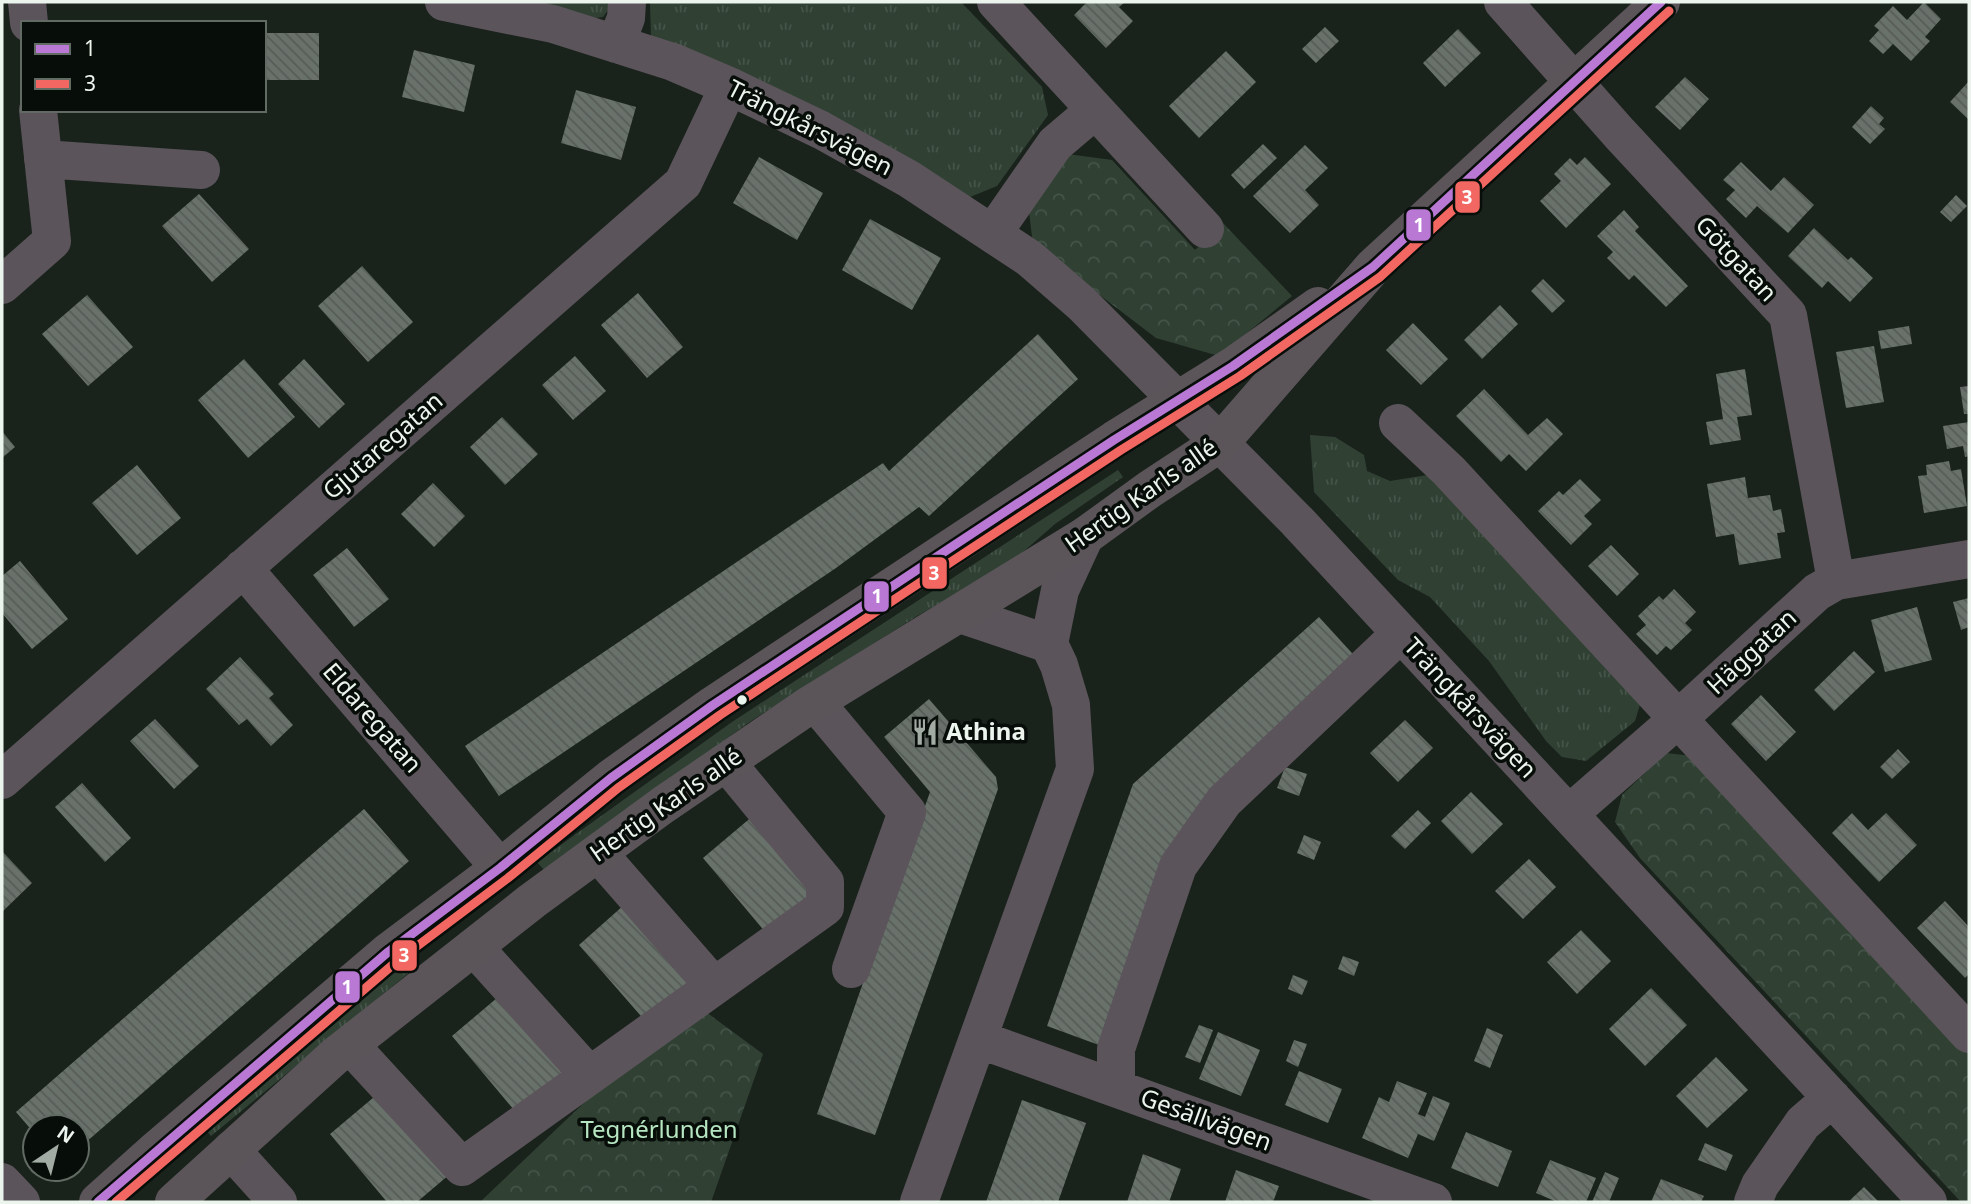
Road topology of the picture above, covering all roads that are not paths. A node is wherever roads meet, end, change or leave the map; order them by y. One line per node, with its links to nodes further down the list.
1 (27, 2): 7 (street)
2 (444, 2): 8 (street, Trängkårsvägen)
3 (626, 2): 8 (street)
4 (996, 2): 11 (street)
5 (1503, 2): 9 (street, Götgatan)
6 (1661, 2): 9 (main road)
7 (29, 21)
8 (616, 44): 10 (street, Trängkårsvägen)
9 (1574, 81): 17 (main road); 25 (street, Götgatan)
10 (729, 86): 16 (street, Trängkårsvägen); 24 (street, Gjutaregatan)
11 (1095, 110): 15 (street); 16 (street)
12 (38, 112): 13 (street)
13 (43, 159): 14 (street); 18 (street)
14 (201, 170)
15 (1205, 229)
16 (993, 233): 19 (street, Trängkårsvägen)
17 (1373, 267): 19 (main road, Hertig Karls allé); 21 (main road, Hertig Karls allé)
18 (2, 285)
19 (1178, 400): 21 (street, Trängkårsvägen); 35 (main road, Hertig Karls allé)
20 (1398, 423): 30 (street)
21 (1220, 443): 22 (main road, Hertig Karls allé); 27 (street, Trängkårsvägen)
22 (1085, 536): 26 (main road, Hertig Karls allé); 28 (street)
23 (1969, 559): 25 (street, Häggatan)
24 (243, 568): 32 (street, Gjutaregatan); 35 (street, Eldaregatan)
25 (1836, 581): 30 (street, Häggatan)
26 (960, 614): 28 (street); 29 (main road, Hertig Karls allé)
27 (1401, 633): 33 (street, Trängkårsvägen); 44 (street)
28 (1049, 644): 41 (street)
29 (815, 702): 31 (main road, Hertig Karls allé); 38 (street)
30 (1678, 719): 33 (street, Häggatan); 40 (street)
31 (726, 762): 34 (main road, Hertig Karls allé); 39 (street)
32 (2, 779)
33 (1569, 814): 45 (street, Trängkårsvägen)
34 (598, 853): 36 (main road, Hertig Karls allé); 39 (street)
35 (500, 867): 36 (main road); 49 (main road, Hertig Karls allé)
36 (532, 901): 37 (main road, Hertig Karls allé)
37 (474, 947): 42 (main road, Hertig Karls allé); 43 (street)
38 (851, 969)
39 (714, 986): 43 (street)
40 (1969, 1034)
41 (978, 1039): 44 (street, Gesällvägen); 52 (street)
42 (350, 1045): 43 (street); 46 (main road, Hertig Karls allé)
43 (589, 1075)
44 (1116, 1087): 53 (street, Gesällvägen)
45 (1832, 1098): 54 (street); 55 (street, Trängkårsvägen)
46 (231, 1150): 50 (main road, Hertig Karls allé); 51 (street)
47 (2, 1182): 48 (street)
48 (21, 1202)
49 (98, 1202)
50 (174, 1202)
51 (278, 1202)
52 (919, 1202)
53 (1433, 1202)
54 (1753, 1202)
55 (1928, 1202)

